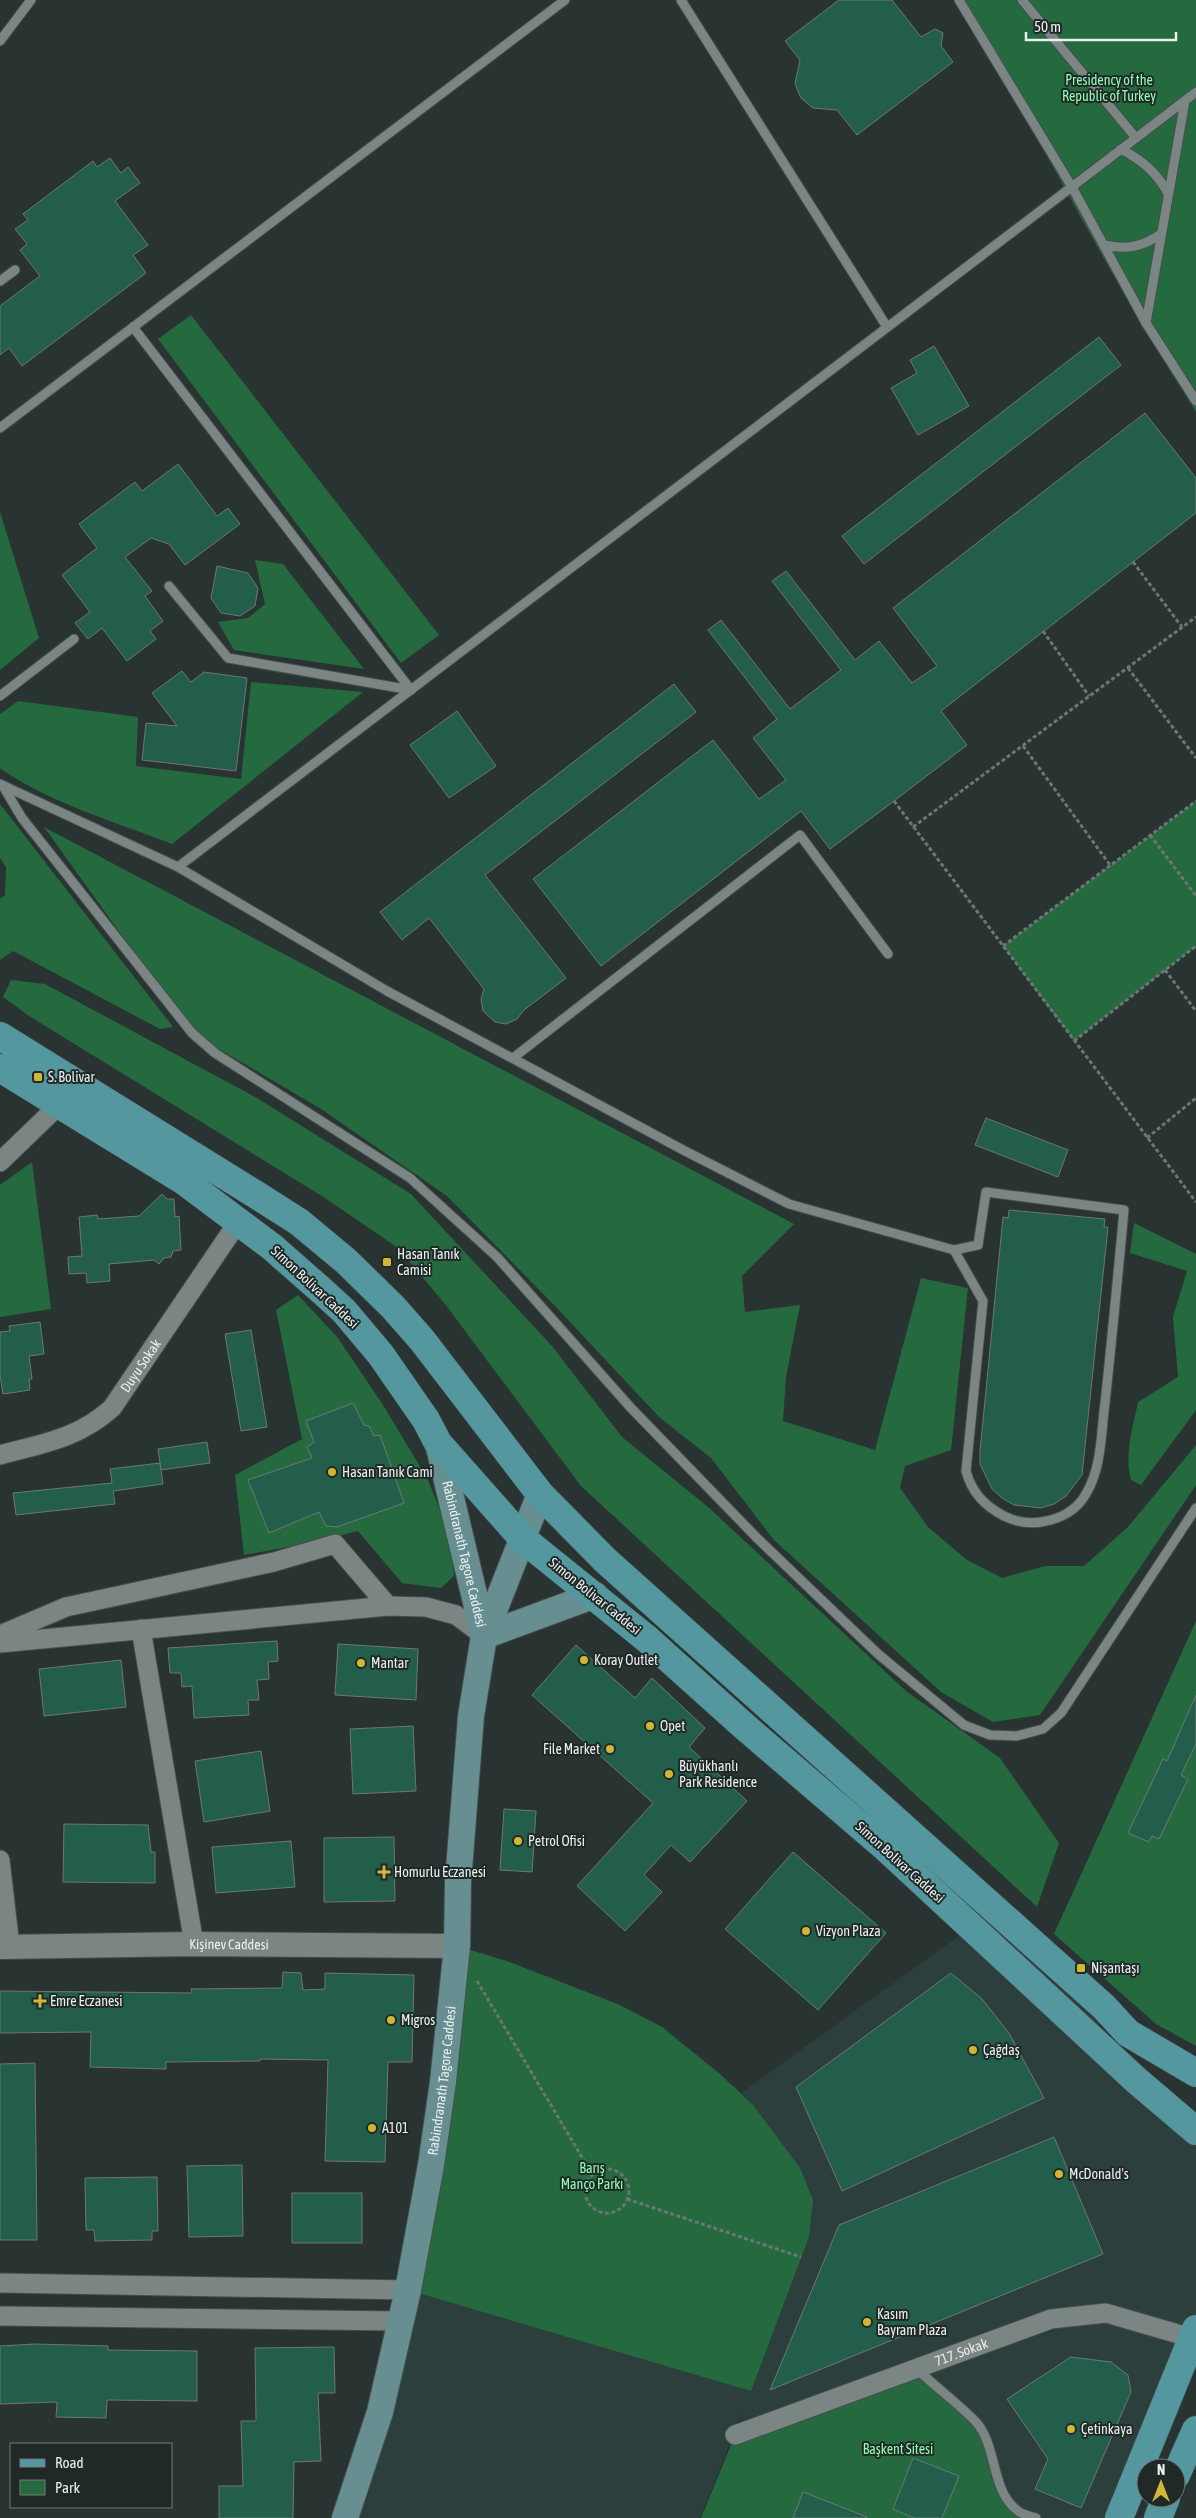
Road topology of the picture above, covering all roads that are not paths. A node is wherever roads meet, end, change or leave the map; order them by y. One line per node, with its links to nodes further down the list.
1 (31, 0): 6 (lane)
2 (565, 0): 19 (lane)
3 (681, 0): 18 (lane)
4 (959, 0): 11 (lane)
5 (1022, 0): 9 (lane)
6 (0, 41)
7 (1196, 92): 8 (lane)
8 (1185, 101): 9 (lane); 12 (lane)
9 (1136, 138): 10 (lane)
10 (1121, 150): 11 (lane); 12 (lane)
11 (1072, 187): 14 (lane); 18 (lane)
12 (1168, 193): 13 (lane)
13 (1162, 234): 14 (lane); 17 (lane)
14 (1104, 245): 17 (lane)
15 (15, 270): 16 (lane)
16 (0, 281)
17 (1146, 324): 20 (lane)
18 (887, 327): 24 (lane)
19 (133, 328): 21 (lane); 24 (lane)
20 (1196, 401)
21 (0, 428)
22 (170, 586): 24 (lane)
23 (74, 639): 25 (lane)
24 (411, 690): 27 (lane)
25 (0, 696)
26 (2, 785): 27 (lane); 39 (lane)
27 (178, 867): 30 (lane)
28 (888, 954): 30 (lane)
29 (0, 1036): 38 (main road, Simon Bolivar Caddesi)
30 (513, 1058): 35 (lane)
31 (0, 1068): 32 (main road, Simon Bolivar Caddesi)
32 (59, 1105): 33 (street); 34 (main road, Simon Bolivar Caddesi)
33 (0, 1162)
34 (238, 1222): 36 (main road, Simon Bolivar Caddesi); 37 (street, Duyu Sokak)
35 (954, 1250): 35 (lane)
36 (438, 1443): 40 (main road, Simon Bolivar Caddesi); 45 (main road, Rabindranath Tagore Caddesi)
37 (0, 1455)
38 (540, 1494): 40 (main road, Rabindranath Tagore Caddesi); 51 (main road, Simon Bolivar Caddesi)
39 (1196, 1508)
40 (523, 1539): 41 (main road, Simon Bolivar Caddesi); 45 (main road, Rabindranath Tagore Caddesi)
41 (595, 1596): 45 (main road); 52 (main road, Simon Bolivar Caddesi)
42 (388, 1606): 43 (street); 44 (street); 45 (street)
43 (141, 1629): 46 (street); 48 (street)
44 (0, 1635)
45 (484, 1636): 49 (main road, Rabindranath Tagore Caddesi)
46 (0, 1643)
47 (0, 1860): 50 (street)
48 (194, 1944): 49 (street, Kişinev Caddesi); 50 (street, Kişinev Caddesi)
49 (456, 1946): 54 (main road, Rabindranath Tagore Caddesi)
50 (5, 1947)
51 (1196, 2073)
52 (1196, 2131)
53 (0, 2284): 54 (street)
54 (408, 2290): 56 (main road, Rabindranath Tagore Caddesi)
55 (0, 2316): 56 (street)
56 (400, 2322): 62 (main road, Rabindranath Tagore Caddesi)
57 (1194, 2333): 58 (street, 717. Sokak); 64 (main road)
58 (916, 2367): 60 (street, 717. Sokak); 63 (lane)
59 (1196, 2430): 61 (main road)
60 (735, 2435)
61 (1184, 2458)
62 (345, 2518)
63 (1036, 2518)
64 (1119, 2518)

